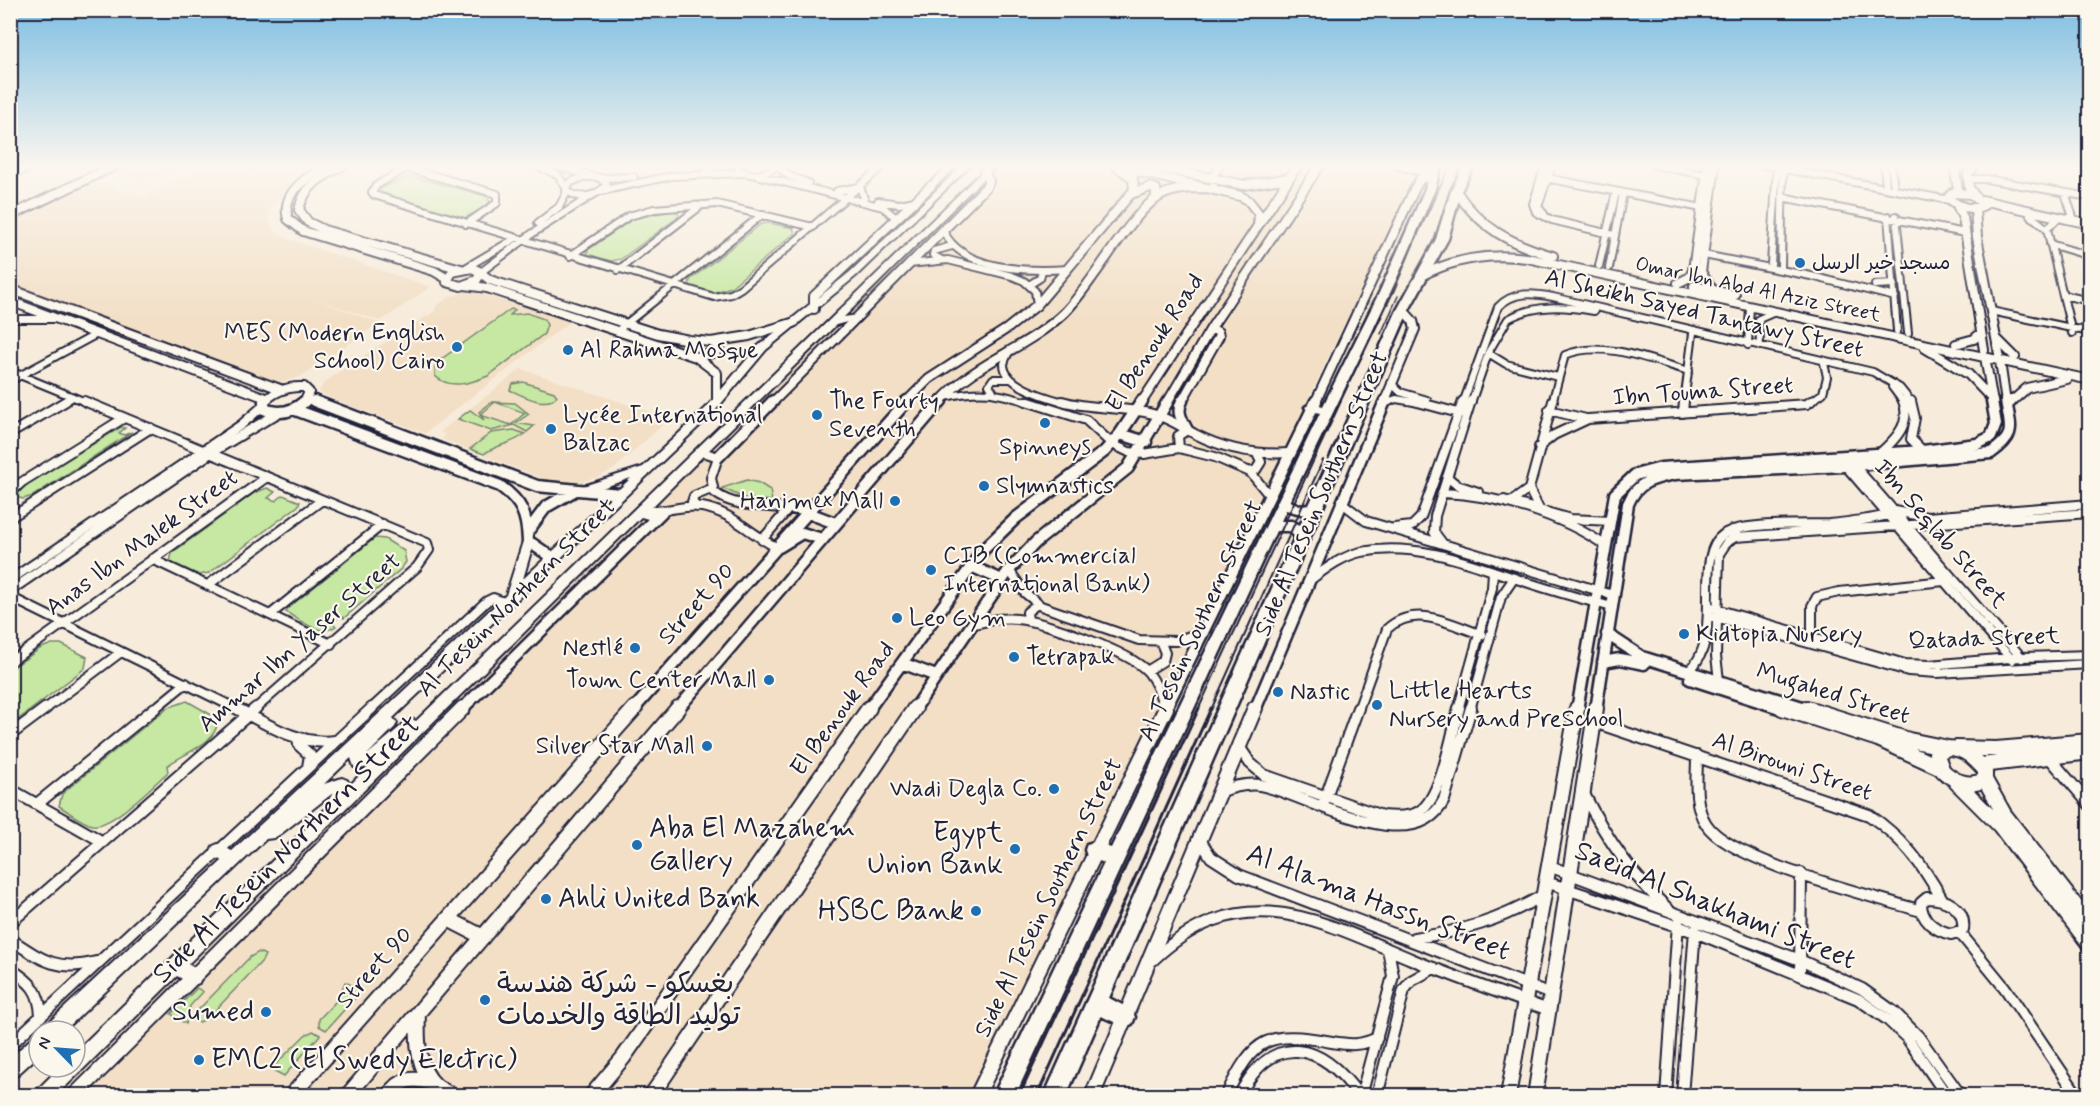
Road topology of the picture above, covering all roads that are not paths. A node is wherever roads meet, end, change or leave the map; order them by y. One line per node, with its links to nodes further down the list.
1 (1888, 216): 79 (street)
2 (287, 217): 53 (street)
3 (303, 217): 53 (street)
4 (443, 217): 43 (street)
5 (477, 217): 43 (street)
6 (548, 217): 52 (street)
7 (557, 217): 52 (street)
8 (630, 217): 59 (street)
9 (687, 217): 71 (street)
10 (760, 217): 82 (street)
11 (773, 217): 46 (street)
12 (825, 217): 46 (street)
13 (912, 217): 40 (main road, Al Tesein Northern Street)
14 (941, 217): 47 (main road, Al Tesein Northern Street)
15 (950, 217): 47 (street)
16 (1112, 217): 70 (street, Street 90)
17 (1142, 217): 122 (street)
18 (1258, 217): 45 (street)
19 (1264, 217): 45 (street, El Benouk Road)
20 (1285, 217): 141 (street, El Benouk Road)
21 (1413, 217): 153 (highway, Al Tesein Southern Street)
22 (1449, 217): 76 (highway)
23 (1472, 217): 55 (street, Omar Ibn Abd Al Aziz Street)
24 (1544, 217): 50 (street)
25 (1612, 217): 50 (street)
26 (1616, 217): 51 (street)
27 (1701, 217): 74 (street)
28 (1709, 217): 57 (street)
29 (1778, 217): 65 (street)
30 (1778, 217): 67 (street)
31 (1891, 217): 39 (street)
32 (1959, 217): 49 (street)
33 (1980, 217): 98 (street)
34 (2032, 217): 48 (street)
35 (2038, 217): 41 (street)
36 (2055, 217): 42 (street)
37 (2073, 217): 42 (street)
38 (896, 218): 93 (street)
39 (1897, 218): 49 (street); 111 (street)
40 (910, 220): 47 (main road); 93 (main road, Al Tesein Northern Street)
41 (2056, 220): 44 (street); 48 (street)
42 (2074, 220): 44 (street)
43 (466, 224): 52 (street)
44 (2090, 225)
45 (1258, 226): 144 (street, El Benouk Road)
46 (813, 227): 82 (street)
47 (937, 228): 56 (street); 64 (street); 83 (main road, Al Tesein Northern Street)
48 (2047, 229): 54 (street)
49 (1965, 231): 112 (street)
50 (1607, 232): 51 (street); 66 (street)
51 (1614, 233): 69 (street)
52 (518, 240): 59 (street); 68 (street); 73 (street)
53 (352, 243): 68 (street); 77 (street)
54 (2050, 244): 58 (street); 62 (street)
55 (1518, 245): 60 (street); 66 (street, Omar Ibn Abd Al Aziz Street)
56 (952, 246): 63 (street); 72 (street)
57 (1705, 251): 65 (street); 74 (street); 75 (street)
58 (2080, 254): 61 (street); 62 (street)
59 (570, 256): 71 (street)
60 (1520, 256): 76 (street, Omar Ibn Abd Al Aziz Street); 92 (street, Omar Ibn Abd Al Aziz Street)
61 (2090, 256)
62 (2054, 257): 87 (street)
63 (940, 260): 64 (street); 81 (street)
64 (909, 264): 86 (street)
65 (1771, 264): 67 (street)
66 (1599, 266): 69 (street, Omar Ibn Abd Al Aziz Street)
67 (1780, 266): 75 (street)
68 (464, 268): 73 (street); 77 (street)
69 (1608, 268): 78 (street, Omar Ibn Abd Al Aziz Street)
70 (1068, 269): 72 (street); 91 (street, Street 90)
71 (618, 270): 82 (street)
72 (1042, 271): 81 (street)
73 (481, 272): 80 (street); 94 (street)
74 (1697, 273): 78 (street); 85 (street)
75 (1811, 274): 79 (street); 88 (street)
76 (1421, 276): 95 (highway)
77 (446, 278): 80 (street)
78 (1678, 283): 85 (street, Omar Ibn Abd Al Aziz Street)
79 (1894, 284): 88 (street)
80 (465, 285): 99 (street)
81 (1029, 285): 91 (street)
82 (674, 287): 104 (street)
83 (868, 287): 86 (main road); 105 (main road, Al Tesein Northern Street)
84 (10, 289): 106 (street)
85 (1713, 290): 113 (street, Omar Ibn Abd Al Aziz Street)
86 (882, 291): 100 (street)
87 (2063, 296): 89 (street); 108 (street)
88 (1895, 297): 113 (street)
89 (2090, 301)
90 (11, 303): 102 (street)
91 (1037, 305): 207 (street, Street 90)
92 (1750, 306): 97 (street, Omar Ibn Abd Al Aziz Street); 119 (street)
93 (814, 309): 103 (main road, Al Tesein Northern Street)
94 (585, 310): 99 (street); 104 (street)
95 (1403, 310): 138 (street, Side Al Tesein Southern Street); 204 (highway)
96 (1602, 310): 110 (street, Al Sheikh Sayed Tantawy Street); 115 (street, Al Sheikh Sayed Tantawy Street); 115 (street, Al Sheikh Sayed Tantawy Street); 119 (street, Al Sheikh Sayed Tantawy Street)
97 (1779, 312): 113 (street, Omar Ibn Abd Al Aziz Street); 121 (street)
98 (1991, 313): 108 (street); 117 (street)
99 (575, 317): 107 (street)
100 (855, 317): 105 (main road); 183 (street)
101 (10, 319): 102 (street)
102 (61, 320): 114 (street)
103 (796, 322): 118 (street); 148 (main road, Al Tesein Northern Street)
104 (627, 323): 107 (street); 118 (street)
105 (831, 323): 178 (main road, Al Tesein Northern Street)
106 (114, 328): 114 (street); 139 (street)
107 (617, 331): 125 (street)
108 (2072, 331): 109 (street); 116 (street)
109 (2090, 332)
110 (1693, 333): 119 (street, Al Sheikh Sayed Tantawy Street); 132 (street)
111 (1908, 333): 113 (street, Omar Ibn Abd Al Aziz Street); 120 (street, Omar Ibn Abd Al Aziz Street)
112 (1982, 333): 120 (street); 124 (street)
113 (1895, 334): 124 (street, Omar Ibn Abd Al Aziz Street); 147 (street)
114 (101, 335): 133 (street); 146 (street)
115 (1490, 337): 123 (street, Al Sheikh Sayed Tantawy Street); 157 (street, Al Sheikh Sayed Tantawy Street)
116 (2090, 337)
117 (1996, 339): 126 (street); 127 (street)
118 (711, 342): 125 (street)
119 (1748, 343): 121 (street, Al Sheikh Sayed Tantawy Street)
120 (1956, 344): 124 (street, Omar Ibn Abd Al Aziz Street)
121 (1760, 346): 128 (street, Al Sheikh Sayed Tantawy Street); 164 (street, Al Sheikh Sayed Tantawy Street)
122 (1012, 348): 136 (street); 143 (street)
123 (1488, 353): 129 (street); 130 (street, Al Sheikh Sayed Tantawy Street)
124 (1985, 354): 126 (street, Omar Ibn Abd Al Aziz Street); 147 (street)
125 (696, 357): 148 (street)
126 (2000, 357): 127 (street, Omar Ibn Abd Al Aziz Street); 135 (street, Omar Ibn Abd Al Aziz Street); 150 (street)
127 (2015, 357): 135 (street, Omar Ibn Abd Al Aziz Street)
128 (1824, 363): 160 (street, Ibn Touma Street); 161 (street, Al Sheikh Sayed Tantawy Street)
129 (1506, 364): 130 (street); 134 (street)
130 (1484, 366): 159 (street, Al Sheikh Sayed Tantawy Street)
131 (10, 371): 133 (street, Ammar Ibn Yaser Street)
132 (1689, 371): 134 (street); 160 (street)
133 (22, 375): 137 (street); 142 (street, Ammar Ibn Yaser Street)
134 (1558, 377): 154 (street)
135 (2086, 377): 150 (street)
136 (1010, 379): 140 (street); 151 (street)
137 (10, 381)
138 (1390, 383): 149 (street, Side Al Tesein Southern Street); 157 (street)
139 (280, 389): 145 (street); 146 (street)
140 (993, 391): 143 (street); 165 (street)
141 (1178, 393): 156 (street, El Benouk Road); 167 (street)
142 (73, 397): 162 (street, Ammar Ibn Yaser Street); 168 (street)
143 (945, 397): 213 (street)
144 (1145, 398): 155 (street, El Benouk Road); 156 (street)
145 (308, 399): 152 (street); 170 (street)
146 (264, 402): 158 (street); 177 (street)
147 (1993, 402): 176 (street)
148 (717, 403): 185 (main road, Al Tesein Northern Street)
149 (1382, 404): 157 (street); 198 (street, Side Al Tesein Southern Street)
150 (2007, 405): 184 (street)
151 (1092, 408): 155 (street); 165 (street)
152 (293, 409): 158 (street); 175 (street)
153 (1319, 409): 179 (street, Side Al Tesein Southern Street); 196 (highway, Al Tesein Southern Street)
154 (1549, 410): 163 (street, Ibn Touma Street); 173 (street)
155 (1137, 411): 156 (street); 169 (street, El Benouk Road)
156 (1163, 411): 167 (street); 171 (street, El Benouk Road)
157 (1460, 411): 159 (street); 218 (street, Al Sheikh Sayed Tantawy Street)
158 (278, 413): 177 (street)
159 (1469, 413): 188 (street, Al Sheikh Sayed Tantawy Street)
160 (1683, 413): 163 (street, Ibn Touma Street)
161 (1905, 417): 164 (street); 182 (street)
162 (124, 418): 166 (street, Ammar Ibn Yaser Street); 192 (street)
163 (1588, 419): 173 (street, Ibn Touma Street)
164 (1915, 419): 176 (street, Al Sheikh Sayed Tantawy Street)
165 (1086, 420): 172 (street)
166 (151, 428): 177 (street, Ammar Ibn Yaser Street); 211 (street)
167 (1187, 430): 174 (street); 181 (street)
168 (10, 434)
169 (1120, 434): 171 (street); 172 (street, El Benouk Road)
170 (420, 442): 175 (street); 191 (street)
171 (1146, 442): 180 (street, El Benouk Road)
172 (1112, 444): 180 (street); 228 (street, El Benouk Road)
173 (1539, 447): 190 (street)
174 (1179, 448): 180 (street); 186 (street)
175 (408, 451): 219 (street)
176 (1923, 451): 182 (street)
177 (206, 452): 187 (street, Ammar Ibn Yaser Street); 232 (street); 236 (street)
178 (702, 452): 183 (main road); 206 (main road, Al Tesein Northern Street)
179 (1289, 453): 181 (street); 196 (street, Side Al Tesein Southern Street)
180 (1138, 454): 230 (street, El Benouk Road)
181 (1257, 454): 186 (street)
182 (1879, 454): 184 (street)
183 (717, 457): 189 (street)
184 (1845, 460): 209 (street, Ibn Seqlab Street); 212 (street); 238 (street)
185 (649, 468): 191 (main road); 195 (main road, Al Tesein Northern Street)
186 (1250, 472): 196 (street)
187 (267, 477): 197 (street, Ammar Ibn Yaser Street); 227 (street, Anas Ibn Malek Street)
188 (1447, 477): 193 (street, Al Sheikh Sayed Tantawy Street); 194 (street)
189 (711, 489): 201 (street); 203 (street)
190 (1529, 489): 199 (street); 205 (street)
191 (581, 490): 195 (street); 219 (street)
192 (10, 493)
193 (1443, 493): 194 (street); 223 (street, Al Sheikh Sayed Tantawy Street)
194 (1470, 493): 199 (street); 224 (street)
195 (620, 494): 226 (main road, Al Tesein Northern Street)
196 (1276, 499): 204 (highway); 216 (highway, Al Tesein Southern Street); 250 (street, Side Al Tesein Southern Street)
197 (322, 500): 214 (street, Ammar Ibn Yaser Street); 235 (street)
198 (1341, 502): 218 (street); 234 (street, Side Al Tesein Southern Street)
199 (1511, 502): 205 (street)
200 (2090, 504): 202 (street)
201 (791, 506): 207 (street); 222 (street)
202 (2081, 506): 208 (street); 209 (street)
203 (697, 507): 210 (street); 222 (street)
204 (1315, 509): 220 (highway)
205 (1539, 509): 212 (street)
206 (640, 510): 210 (main road); 273 (main road, Al Tesein Northern Street)
207 (806, 512): 213 (street); 225 (street, Street 90)
208 (2090, 512): 215 (street)
209 (1891, 513): 215 (street, Ibn Seqlab Street); 217 (street, Ibn Seqlab Street); 244 (street)
210 (658, 514): 331 (street, Side Al Tesein Northern Street)
211 (12, 515)
212 (1611, 520): 224 (street)
213 (835, 523): 221 (street)
214 (383, 524): 246 (street); 256 (street, Ammar Ibn Yaser Street)
215 (1906, 525): 217 (street); 233 (street, Ibn Seqlab Street)
216 (1271, 526): 220 (highway); 305 (highway, Al Tesein Southern Street)
217 (1897, 526): 233 (street, Ibn Seqlab Street); 245 (street)
218 (1394, 528): 223 (street)
219 (528, 536): 226 (street); 240 (main road)
220 (1304, 536): 335 (highway)
221 (822, 539): 225 (street); 320 (street)
222 (762, 540): 225 (street)
223 (1443, 544): 237 (street)
224 (1606, 546): 237 (street)
225 (776, 547): 314 (street, Street 90)
226 (553, 558): 240 (main road, Al Tesein Northern Street)
227 (152, 559): 235 (street); 248 (street, Anas Ibn Malek Street)
228 (971, 566): 230 (street); 263 (street, El Benouk Road)
229 (1493, 571): 231 (street); 234 (street); 251 (street)
230 (1005, 575): 242 (street); 249 (street, El Benouk Road)
231 (1514, 578): 241 (street); 253 (street)
232 (10, 580)
233 (1946, 580): 254 (street); 259 (street, Ibn Seqlab Street); 260 (street, Ibn Seqlab Street)
234 (1307, 583): 283 (street, Side Al Tesein Southern Street)
235 (208, 585): 246 (street)
236 (10, 591)
237 (1598, 591): 238 (street); 241 (street)
238 (1613, 595): 243 (street)
239 (10, 597): 248 (street)
240 (508, 599): 272 (main road, Al Tesein Northern Street); 281 (street, Side Al Tesein Northern Street)
241 (1596, 603): 243 (street); 307 (street)
242 (1037, 604): 247 (street); 255 (street)
243 (1612, 607): 252 (street)
244 (1708, 611): 245 (street, Qatada Street); 268 (street)
245 (1718, 613): 254 (street, Qatada Street); 265 (street, Qatada Street); 271 (street)
246 (270, 615): 256 (street)
247 (1028, 621): 249 (street); 267 (street)
248 (63, 623): 257 (street); 261 (street, Anas Ibn Malek Street)
249 (970, 626): 269 (street, El Benouk Road)
250 (1205, 630): 255 (street); 274 (street, Side Al Tesein Southern Street)
251 (1480, 634): 253 (street); 277 (street); 296 (street)
252 (1607, 634): 262 (street); 268 (street, Mugahed Street)
253 (1489, 637): 278 (street)
254 (1812, 637): 260 (street, Qatada Street)
255 (1161, 643): 267 (street)
256 (331, 644): 275 (street, Ammar Ibn Yaser Street)
257 (121, 652): 270 (street); 279 (street)
258 (2086, 655): 259 (street, Qatada Street); 264 (street)
259 (2021, 657): 260 (street, Qatada Street); 266 (street, Ibn Seqlab Street)
260 (2010, 658): 265 (street, Ibn Seqlab Street)
261 (10, 662)
262 (1603, 662): 271 (street, Mugahed Street); 276 (street)
263 (902, 663): 269 (street); 354 (street, El Benouk Road)
264 (2090, 663): 266 (street, Qatada Street)
265 (2017, 666): 266 (street, Qatada Street)
266 (2029, 666)
267 (1147, 671): 274 (street)
268 (1689, 671): 271 (street, Mugahed Street)
269 (936, 676): 355 (street, El Benouk Road)
270 (186, 683): 275 (street); 297 (street)
271 (1726, 685): 284 (street, Mugahed Street); 289 (street, Mugahed Street)
272 (405, 697): 273 (main road); 301 (main road, Al Tesein Northern Street)
273 (451, 697): 299 (main road, Al Tesein Northern Street)
274 (1164, 712): 303 (street, Side Al Tesein Southern Street)
275 (248, 714): 280 (street); 302 (street, Ammar Ibn Yaser Street)
276 (1594, 722): 286 (street, Al Birouni Street); 294 (street)
277 (1455, 723): 278 (street); 296 (street)
278 (1466, 726): 296 (street)
279 (10, 735)
280 (298, 739): 281 (street); 290 (street)
281 (336, 741): 290 (street, Side Al Tesein Northern Street)
282 (2090, 741): 284 (street, Mugahed Street)
283 (1238, 744): 295 (street, Side Al Tesein Southern Street); 296 (street)
284 (1952, 748): 288 (street); 289 (street)
285 (2090, 752): 287 (street)
286 (1698, 756): 308 (street); 312 (street, Al Birouni Street)
287 (2048, 756): 288 (street); 298 (street)
288 (1982, 765): 292 (street)
289 (1939, 767): 291 (street, Mugahed Street)
290 (307, 768): 304 (street, Side Al Tesein Northern Street)
291 (1954, 780): 292 (street); 319 (street, Mugahed Street)
292 (1985, 780): 319 (street)
293 (10, 789): 297 (street)
294 (1583, 791): 309 (street); 315 (street)
295 (1218, 792): 296 (street); 300 (street, Side Al Tesein Southern Street)
296 (1324, 802)
297 (37, 804): 302 (street)
298 (2090, 805)
299 (308, 838): 301 (main road); 326 (main road, Al Tesein Northern Street)
300 (1199, 838): 321 (street, Al Alama Hassn Street); 330 (street, Side Al Tesein Southern Street)
301 (255, 839): 306 (main road, Al Tesein Northern Street)
302 (103, 842): 316 (street, Ammar Ibn Yaser Street)
303 (1094, 850): 305 (highway); 356 (street, Side Al Tesein Southern Street)
304 (218, 851): 306 (main road); 324 (street, Side Al Tesein Northern Street)
305 (1116, 859): 357 (highway, Al Tesein Southern Street)
306 (234, 860): 340 (main road, Al Tesein Northern Street)
307 (1549, 866): 309 (street, Saeid Al Shakhami Street); 310 (street)
308 (1802, 873): 313 (street); 325 (street)
309 (1570, 874): 311 (street); 315 (street, Saeid Al Shakhami Street)
310 (1545, 888): 311 (street, Saeid Al Shakhami Street); 321 (street); 332 (street)
311 (1568, 890): 315 (street, Saeid Al Shakhami Street); 333 (street)
312 (1942, 899): 313 (street); 318 (street, Al Birouni Street)
313 (1921, 910): 318 (street)
314 (448, 918): 320 (street); 350 (street, Street 90)
315 (1676, 918): 317 (street, Saeid Al Shakhami Street); 366 (street)
316 (10, 923)
317 (1695, 927): 325 (street, Saeid Al Shakhami Street); 329 (street, Saeid Al Shakhami Street); 367 (street)
318 (1960, 933): 370 (street)
319 (2088, 934)
320 (483, 936): 337 (street)
321 (1410, 938): 332 (street, Al Alama Hassn Street)
322 (10, 939): 324 (street)
323 (1388, 949): 327 (street, Al Alama Hassn Street); 330 (street, Al Alama Hassn Street); 341 (street)
324 (101, 960): 338 (street, Side Al Tesein Northern Street)
325 (1800, 960): 329 (street); 369 (street, Saeid Al Shakhami Street)
326 (176, 966): 331 (main road); 343 (main road, Al Tesein Northern Street)
327 (1434, 968): 334 (street, Al Alama Hassn Street); 363 (street)
328 (10, 969): 338 (street)
329 (1800, 974): 368 (street, Saeid Al Shakhami Street)
330 (1142, 976): 339 (street, Side Al Tesein Southern Street)
331 (193, 977): 349 (street, Side Al Tesein Northern Street)
332 (1528, 985): 333 (street, Al Alama Hassn Street); 334 (street)
333 (1551, 994): 336 (street)
334 (1525, 1002): 336 (street, Al Alama Hassn Street); 364 (street)
335 (1096, 1003): 339 (highway); 358 (highway)
336 (1549, 1010): 365 (street)
337 (418, 1012): 347 (street); 351 (street)
338 (41, 1016): 342 (street, Side Al Tesein Northern Street)
339 (1125, 1017): 359 (street, Side Al Tesein Southern Street)
340 (65, 1019)
341 (1377, 1038): 360 (street); 362 (street)
342 (10, 1045)
343 (87, 1053)
344 (27, 1054): 345 (main road)
345 (10, 1070)
346 (60, 1079): 348 (main road, Al Tesein Northern Street)
347 (432, 1083): 352 (street); 353 (street)
348 (43, 1095)
349 (74, 1095)
350 (291, 1095)
351 (347, 1095)
352 (389, 1095)
353 (452, 1095)
354 (592, 1095)
355 (651, 1095)
356 (977, 1095)
357 (1004, 1095)
358 (1055, 1095)
359 (1092, 1095)
360 (1226, 1095)
361 (1239, 1095): 362 (street)
362 (1360, 1095)
363 (1377, 1095)
364 (1508, 1095)
365 (1536, 1095)
366 (1666, 1095)
367 (1682, 1095)
368 (1947, 1095)
369 (1961, 1095)
370 (2078, 1095)

